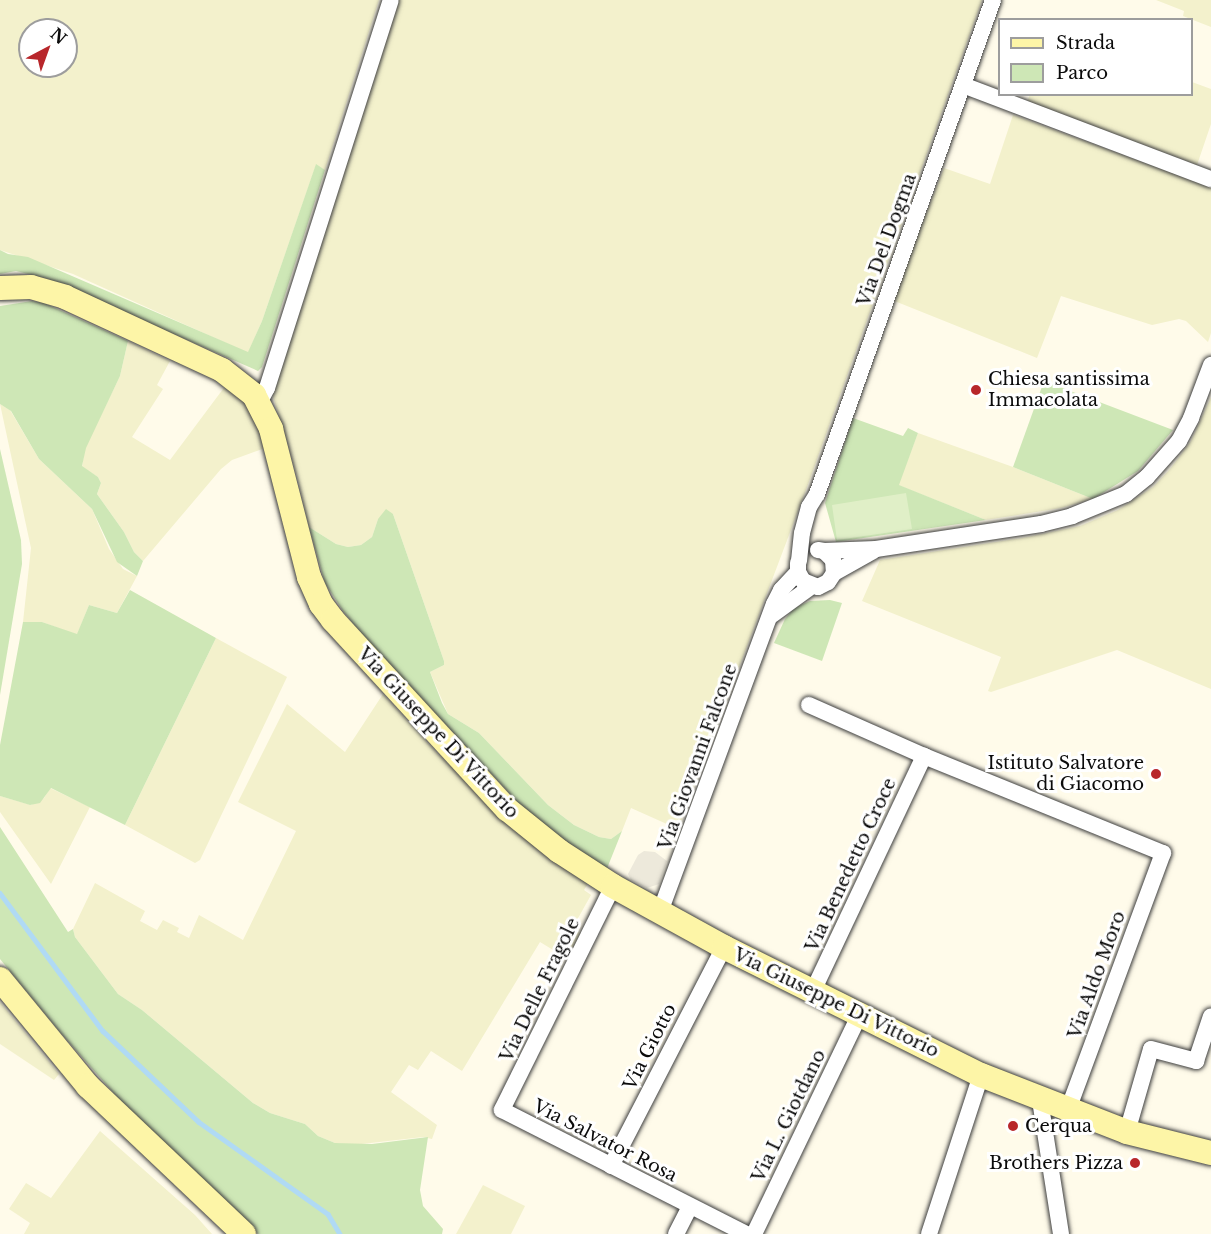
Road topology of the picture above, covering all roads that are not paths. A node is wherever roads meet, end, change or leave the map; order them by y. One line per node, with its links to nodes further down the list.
1 (391, 0): 7 (street)
2 (993, 0): 3 (street, Via Del Dogma)
3 (963, 85): 4 (street); 8 (street, Via Del Dogma)
4 (1211, 179)
5 (0, 288): 7 (street, Via Giuseppe Di Vittorio)
6 (1211, 365): 9 (street)
7 (259, 403): 17 (street, Via Giuseppe Di Vittorio)
8 (817, 494): 10 (street); 11 (street)
9 (876, 549): 10 (street); 12 (street)
10 (821, 550): 11 (street); 12 (street)
11 (798, 566): 13 (street); 14 (street, Via Giovanni Falcone)
12 (834, 573): 13 (street)
13 (812, 586): 14 (street)
14 (771, 615): 18 (street, Via Giovanni Falcone)
15 (808, 705): 16 (street)
16 (924, 756): 21 (street, Via Benedetto Croce); 27 (street, Via Aldo Moro)
17 (613, 886): 18 (street, Via Giuseppe Di Vittorio); 26 (street, Via Delle Fragole)
18 (660, 912): 19 (street, Via Giuseppe Di Vittorio)
19 (724, 947): 21 (street, Via Giuseppe Di Vittorio); 30 (street, Via Giotto)
20 (0, 979): 32 (street)
21 (813, 991): 22 (street, Via Giuseppe Di Vittorio)
22 (860, 1014): 24 (street, Via Giuseppe Di Vittorio); 35 (street, Via L. Giotdano)
23 (1211, 1016): 28 (street)
24 (981, 1075): 25 (street, Via Giuseppe Di Vittorio); 36 (street)
25 (1040, 1100): 27 (street, Via Giuseppe Di Vittorio); 37 (street)
26 (502, 1110): 30 (street, Via Salvator Rosa)
27 (1068, 1110): 28 (street, Via Giuseppe Di Vittorio)
28 (1127, 1132): 29 (street, Via Giuseppe Di Vittorio)
29 (1211, 1153)
30 (611, 1166): 31 (street, Via Salvator Rosa)
31 (690, 1206): 33 (street, Via Salvator Rosa); 34 (street, Via Salvator Rosa)
32 (244, 1234)
33 (676, 1234)
34 (746, 1234)
35 (754, 1234)
36 (929, 1234)
37 (1061, 1234)

